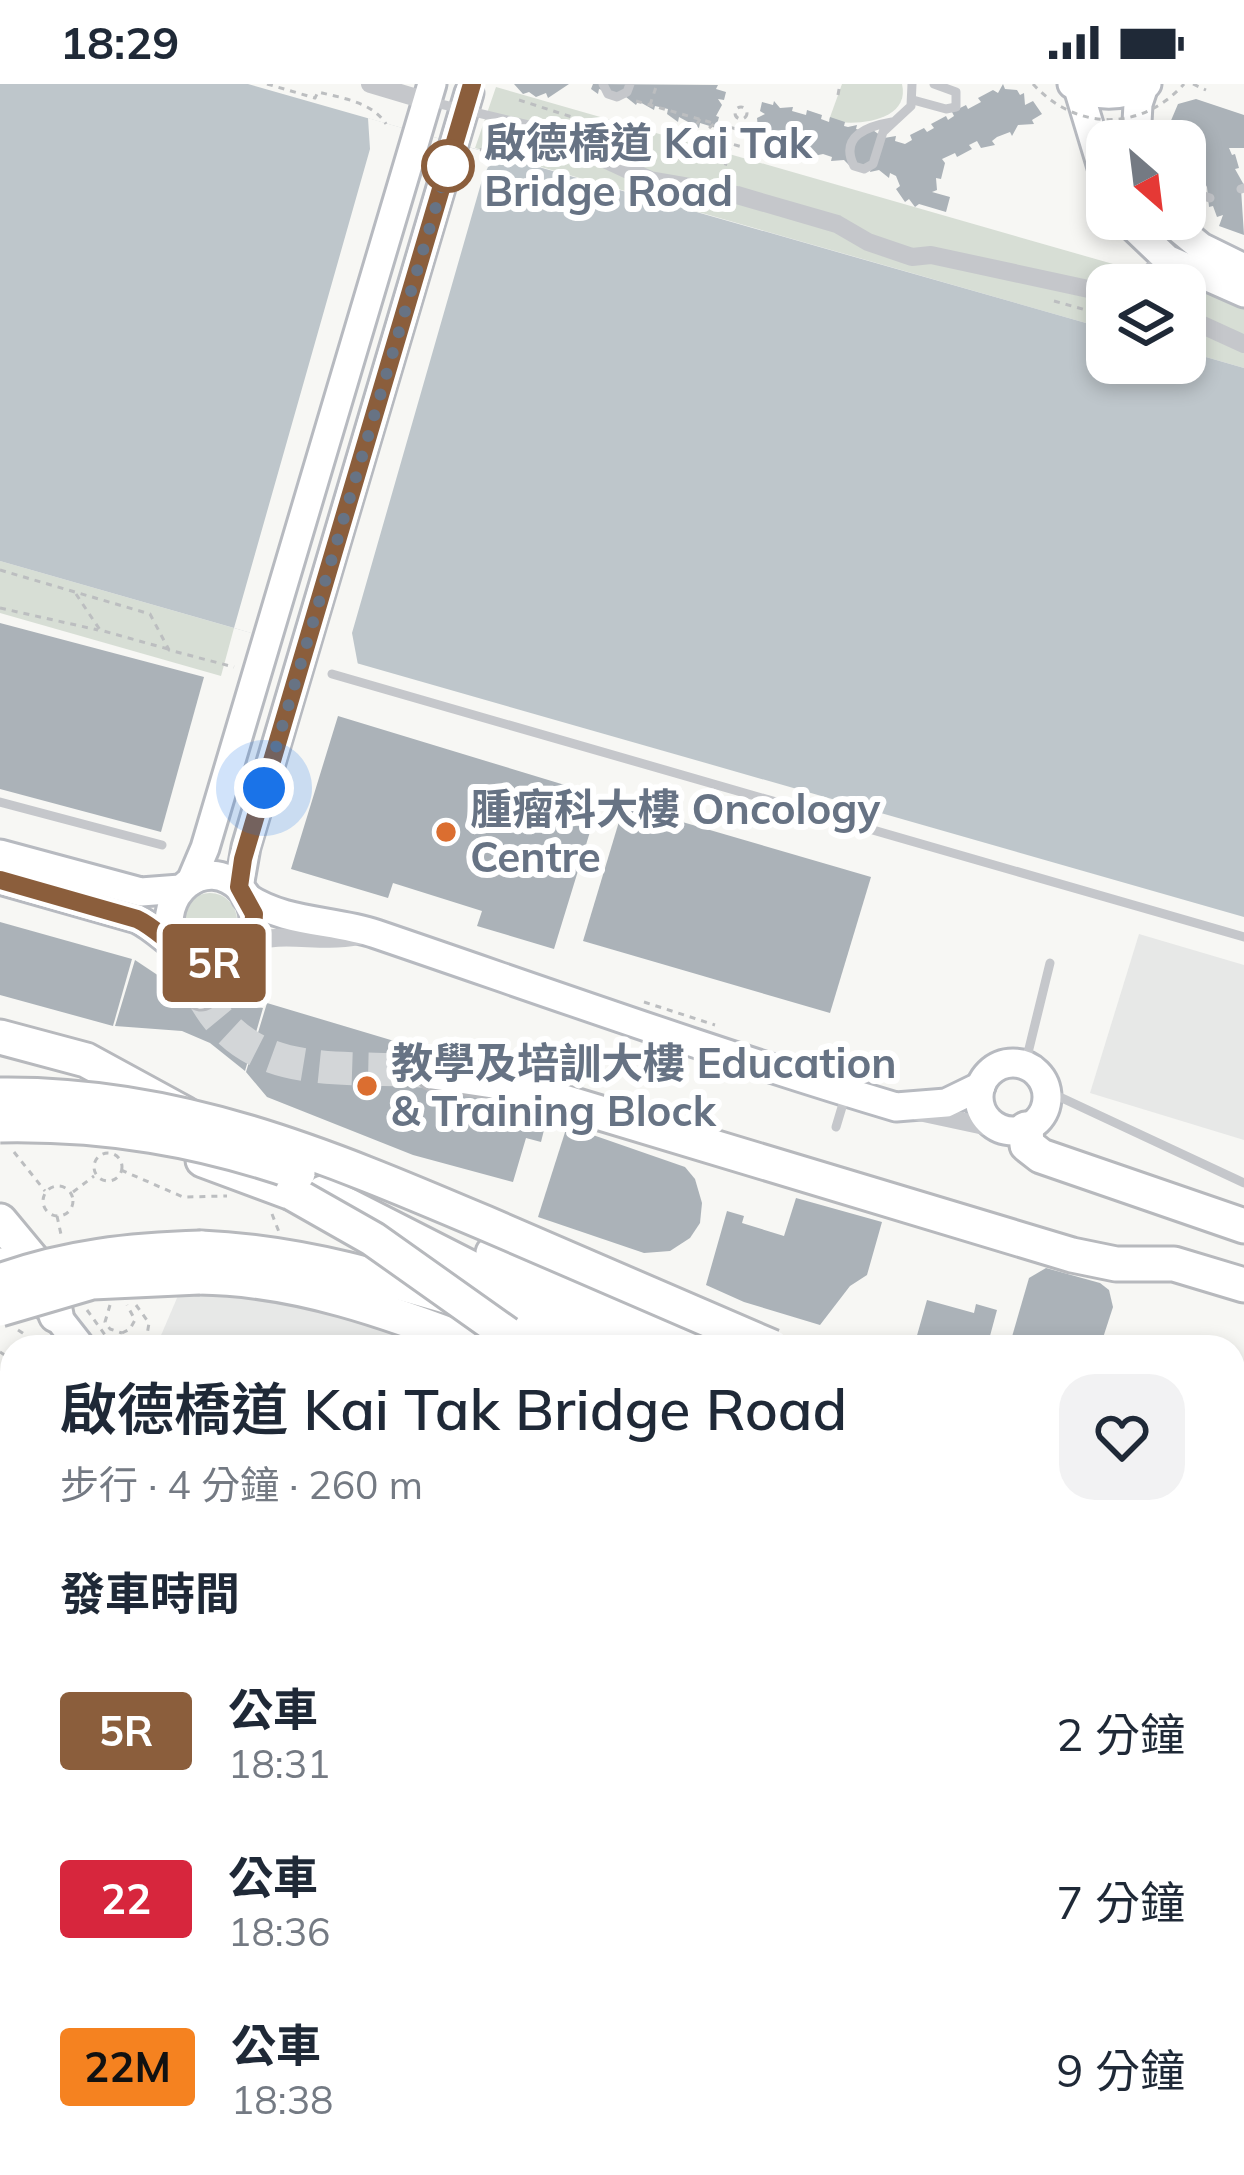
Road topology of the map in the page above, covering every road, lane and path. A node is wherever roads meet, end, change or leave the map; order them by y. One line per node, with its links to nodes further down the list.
1 (267, 84): 18 (path)
2 (313, 84): 18 (path)
3 (370, 84): 16 (street)
4 (603, 84): 5 (lane)
5 (630, 84)
6 (656, 84): 23 (path)
7 (840, 84): 17 (path)
8 (912, 84): 20 (lane)
9 (934, 84): 20 (lane)
10 (1033, 84): 11 (path, bridge)
11 (1184, 84)
12 (1145, 85): 14 (main road); 28 (main road)
13 (1196, 85): 15 (path)
14 (1075, 86): 27 (main road)
15 (1206, 90)
16 (429, 92): 21 (lane); 59 (main road)
17 (838, 94)
18 (315, 98): 31 (path)
19 (519, 100): 24 (path)
20 (913, 100): 29 (lane)
21 (467, 101): 33 (lane); 60 (main road)
22 (627, 105): 23 (path)
23 (650, 105): 25 (path)
24 (565, 113)
25 (700, 119): 30 (path); 34 (path)
26 (740, 119): 32 (path)
27 (1086, 120)
28 (1139, 120)
29 (892, 122): 29 (lane)
30 (715, 123): 32 (path); 34 (path)
31 (386, 124)
32 (736, 129): 35 (path)
33 (551, 130): 36 (street)
34 (717, 140): 35 (path)
35 (732, 144): 36 (path)
36 (718, 191): 44 (street)
37 (1206, 197): 38 (lane)
38 (1210, 198)
39 (1147, 240): 41 (main road)
40 (1192, 240): 43 (main road)
41 (1167, 260): 42 (street); 45 (main road)
42 (1161, 264)
43 (1244, 268)
44 (1086, 288)
45 (1244, 293)
46 (1206, 326): 47 (street)
47 (1244, 344)
48 (0, 571): 52 (path)
49 (76, 594): 51 (path)
50 (0, 608): 51 (path)
51 (100, 630): 52 (path)
52 (169, 650): 53 (path)
53 (234, 667)
54 (332, 674): 62 (lane)
55 (0, 802): 56 (lane)
56 (162, 844)
57 (0, 854): 59 (main road)
58 (0, 880): 64 (main road)
59 (186, 885): 60 (main road); 64 (main road)
60 (243, 892): 61 (main road); 63 (main road)
61 (370, 932): 63 (street); 72 (main road)
62 (1244, 938)
63 (247, 943): 64 (main road)
64 (182, 950): 66 (highway)
65 (1049, 962): 68 (lane)
66 (201, 992)
67 (0, 1037): 103 (highway)
68 (1025, 1065): 70 (main road); 71 (main road)
69 (433, 1072): 91 (highway)
70 (981, 1086): 74 (main road); 76 (main road)
71 (1047, 1090): 76 (main road); 81 (lane)
72 (847, 1092): 74 (main road); 75 (lane)
73 (0, 1095): 105 (highway, bridge)
74 (896, 1107): 76 (street)
75 (836, 1127)
76 (1014, 1130): 87 (highway)
77 (126, 1133): 78 (highway, bridge); 101 (highway, bridge); 104 (highway, bridge)
78 (4, 1136): 82 (path)
79 (122, 1171): 80 (path); 80 (path); 84 (path)
80 (96, 1175): 83 (path)
81 (1244, 1183)
82 (46, 1193): 83 (path); 83 (path)
83 (71, 1193)
84 (234, 1195)
85 (266, 1204): 88 (path)
86 (0, 1221): 97 (highway)
87 (1244, 1226)
88 (281, 1238)
89 (0, 1262): 97 (main road)
90 (0, 1280): 92 (highway, bridge)
91 (1244, 1285)
92 (385, 1296): 97 (highway, bridge); 100 (highway); 102 (highway)
93 (111, 1305): 97 (path, bridge)
94 (111, 1305): 95 (path, bridge)
95 (111, 1305)
96 (111, 1305): 99 (path, bridge)
97 (29, 1321): 98 (main road)
98 (57, 1335)
99 (148, 1335)
100 (458, 1335)
101 (512, 1335)
102 (568, 1335)
103 (622, 1335)
104 (683, 1335)
105 (744, 1335)

